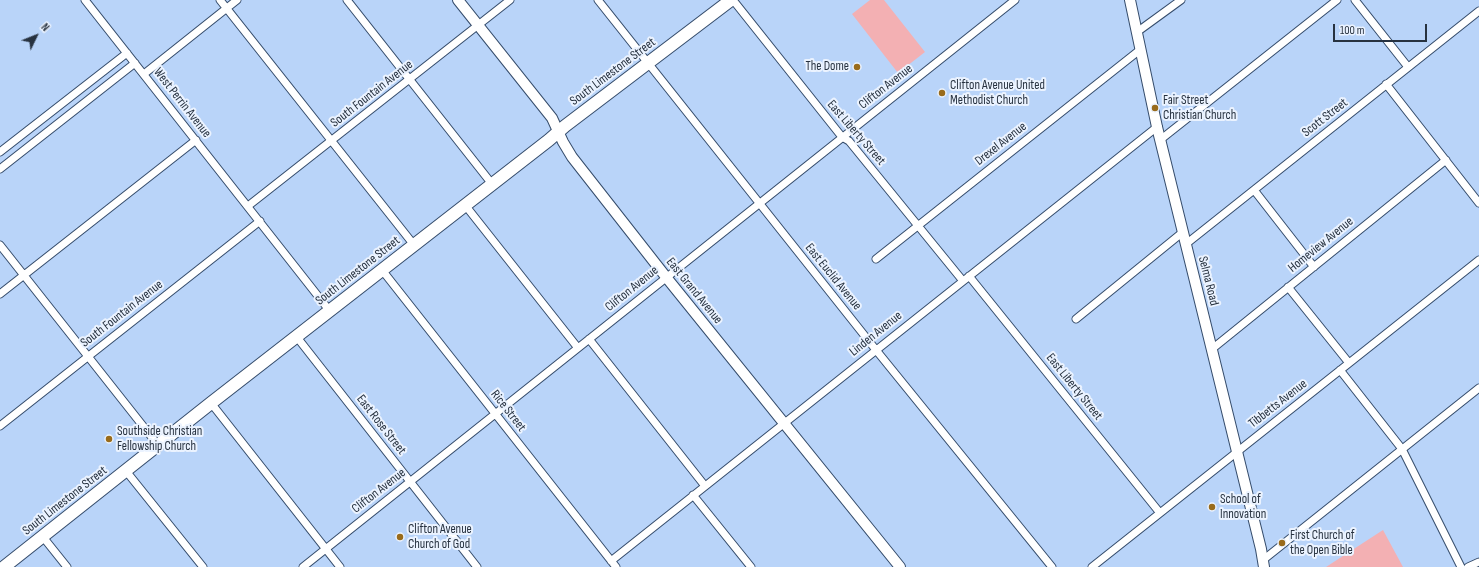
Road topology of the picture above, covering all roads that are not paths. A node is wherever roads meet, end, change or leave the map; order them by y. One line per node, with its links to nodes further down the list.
1 (85, 0): 19 (street, West Perrin Avenue)
2 (220, 0): 14 (street)
3 (237, 0): 14 (street)
4 (347, 0): 24 (street)
5 (458, 0): 16 (street, East Grand Avenue)
6 (510, 0): 16 (street, South Fountain Avenue)
7 (598, 0): 21 (street, East Euclid Avenue)
8 (732, 0): 21 (main road, South Limestone Street); 28 (street, East Liberty Street)
9 (1015, 0): 28 (street, Clifton Avenue)
10 (1130, 0): 17 (street, Selma Road)
11 (1181, 0): 17 (street)
12 (1337, 0): 30 (street)
13 (1355, 0): 22 (street)
14 (227, 8): 23 (street); 31 (street)
15 (1479, 11): 22 (street, Scott Street)
16 (478, 25): 24 (street, South Fountain Avenue); 27 (street, East Grand Avenue)
17 (1137, 32): 18 (street, Selma Road)
18 (1141, 49): 26 (street, Selma Road); 42 (street, Drexel Avenue)
19 (127, 53): 20 (street, West Perrin Avenue); 32 (street)
20 (135, 63): 23 (street, West Perrin Avenue); 34 (street)
21 (648, 63): 27 (main road, South Limestone Street); 37 (street, East Euclid Avenue)
22 (1408, 67): 25 (street, Scott Street)
23 (144, 74): 29 (street, West Perrin Avenue)
24 (410, 80): 31 (street, South Fountain Avenue); 35 (street)
25 (1386, 84): 33 (street); 36 (street, Scott Street)
26 (1157, 127): 30 (street, Selma Road); 53 (street, Linden Avenue)
27 (558, 132): 35 (main road, South Limestone Street); 52 (street, East Grand Avenue)
28 (842, 137): 37 (street, Clifton Avenue); 42 (street, East Liberty Street)
29 (196, 140): 40 (street, West Perrin Avenue); 51 (street)
30 (1160, 140): 43 (street, Selma Road)
31 (332, 141): 40 (street, South Fountain Avenue); 45 (street)
32 (0, 152)
33 (1446, 160): 38 (street); 49 (street, Homeview Avenue)
34 (0, 169)
35 (492, 184): 39 (main road, South Limestone Street)
36 (1254, 190): 44 (street, Scott Street); 49 (street)
37 (759, 203): 52 (street, Clifton Avenue); 62 (street, East Euclid Avenue)
38 (1479, 203)
39 (465, 205): 45 (main road, South Limestone Street); 60 (street)
40 (248, 206): 41 (street, West Perrin Avenue)
41 (260, 221): 56 (street, West Perrin Avenue); 63 (street, South Fountain Avenue)
42 (917, 226): 47 (street, Drexel Avenue); 53 (street, East Liberty Street)
43 (1183, 232): 44 (street, Selma Road); 57 (street)
44 (1186, 244): 61 (street, Selma Road)
45 (414, 245): 50 (main road, South Limestone Street)
46 (0, 246): 51 (street)
47 (876, 259)
48 (1479, 260): 64 (street, Tibbetts Avenue)
49 (1314, 267): 54 (street, Homeview Avenue)
50 (382, 270): 56 (main road, South Limestone Street); 68 (street, Rice Street)
51 (24, 275): 55 (street); 63 (street)
52 (666, 277): 59 (street, Clifton Avenue); 69 (street, East Grand Avenue)
53 (966, 279): 62 (street, Linden Avenue); 78 (street, East Liberty Street)
54 (1288, 287): 61 (street, Homeview Avenue); 64 (street)
55 (0, 294)
56 (330, 310): 58 (main road, South Limestone Street)
57 (1076, 318)
58 (296, 336): 67 (main road, South Limestone Street); 75 (street, East Rose Street)
59 (589, 339): 60 (street, Clifton Avenue); 76 (street)
60 (578, 348): 68 (street, Clifton Avenue)
61 (1212, 349): 73 (street, Selma Road)
62 (876, 350): 69 (street, Linden Avenue); 92 (street, East Euclid Avenue)
63 (88, 357): 70 (street, South Fountain Avenue); 71 (street)
64 (1349, 363): 65 (street, Tibbetts Avenue)
65 (1340, 370): 72 (street); 73 (street, Tibbetts Avenue)
66 (1479, 388): 72 (street)
67 (211, 402): 71 (main road, South Limestone Street); 80 (street)
68 (495, 414): 75 (street, Clifton Avenue); 82 (street, Rice Street)
69 (783, 423): 76 (street, Linden Avenue); 91 (street, East Grand Avenue)
70 (0, 426)
71 (158, 445): 74 (main road, South Limestone Street)
72 (1402, 449): 83 (street); 94 (street)
73 (1237, 452): 78 (street, Tibbetts Avenue); 83 (street, Selma Road)
74 (126, 470): 79 (main road, South Limestone Street); 86 (street)
75 (411, 482): 80 (street, Clifton Avenue); 89 (street, East Rose Street)
76 (705, 486): 77 (street, Linden Avenue)
77 (693, 495): 82 (street, Linden Avenue); 90 (street)
78 (1160, 513): 93 (street, Tibbetts Avenue)
79 (43, 537): 84 (main road, South Limestone Street); 85 (street)
80 (326, 549): 87 (street, Clifton Avenue); 88 (street)
81 (1479, 562): 95 (street)
82 (613, 564)
83 (1263, 564)
84 (4, 567)
85 (67, 567)
86 (203, 567)
87 (303, 567)
88 (340, 567)
89 (477, 567)
90 (752, 567)
91 (900, 567)
92 (1052, 567)
93 (1092, 567)
94 (1461, 567)
95 (1468, 567)

